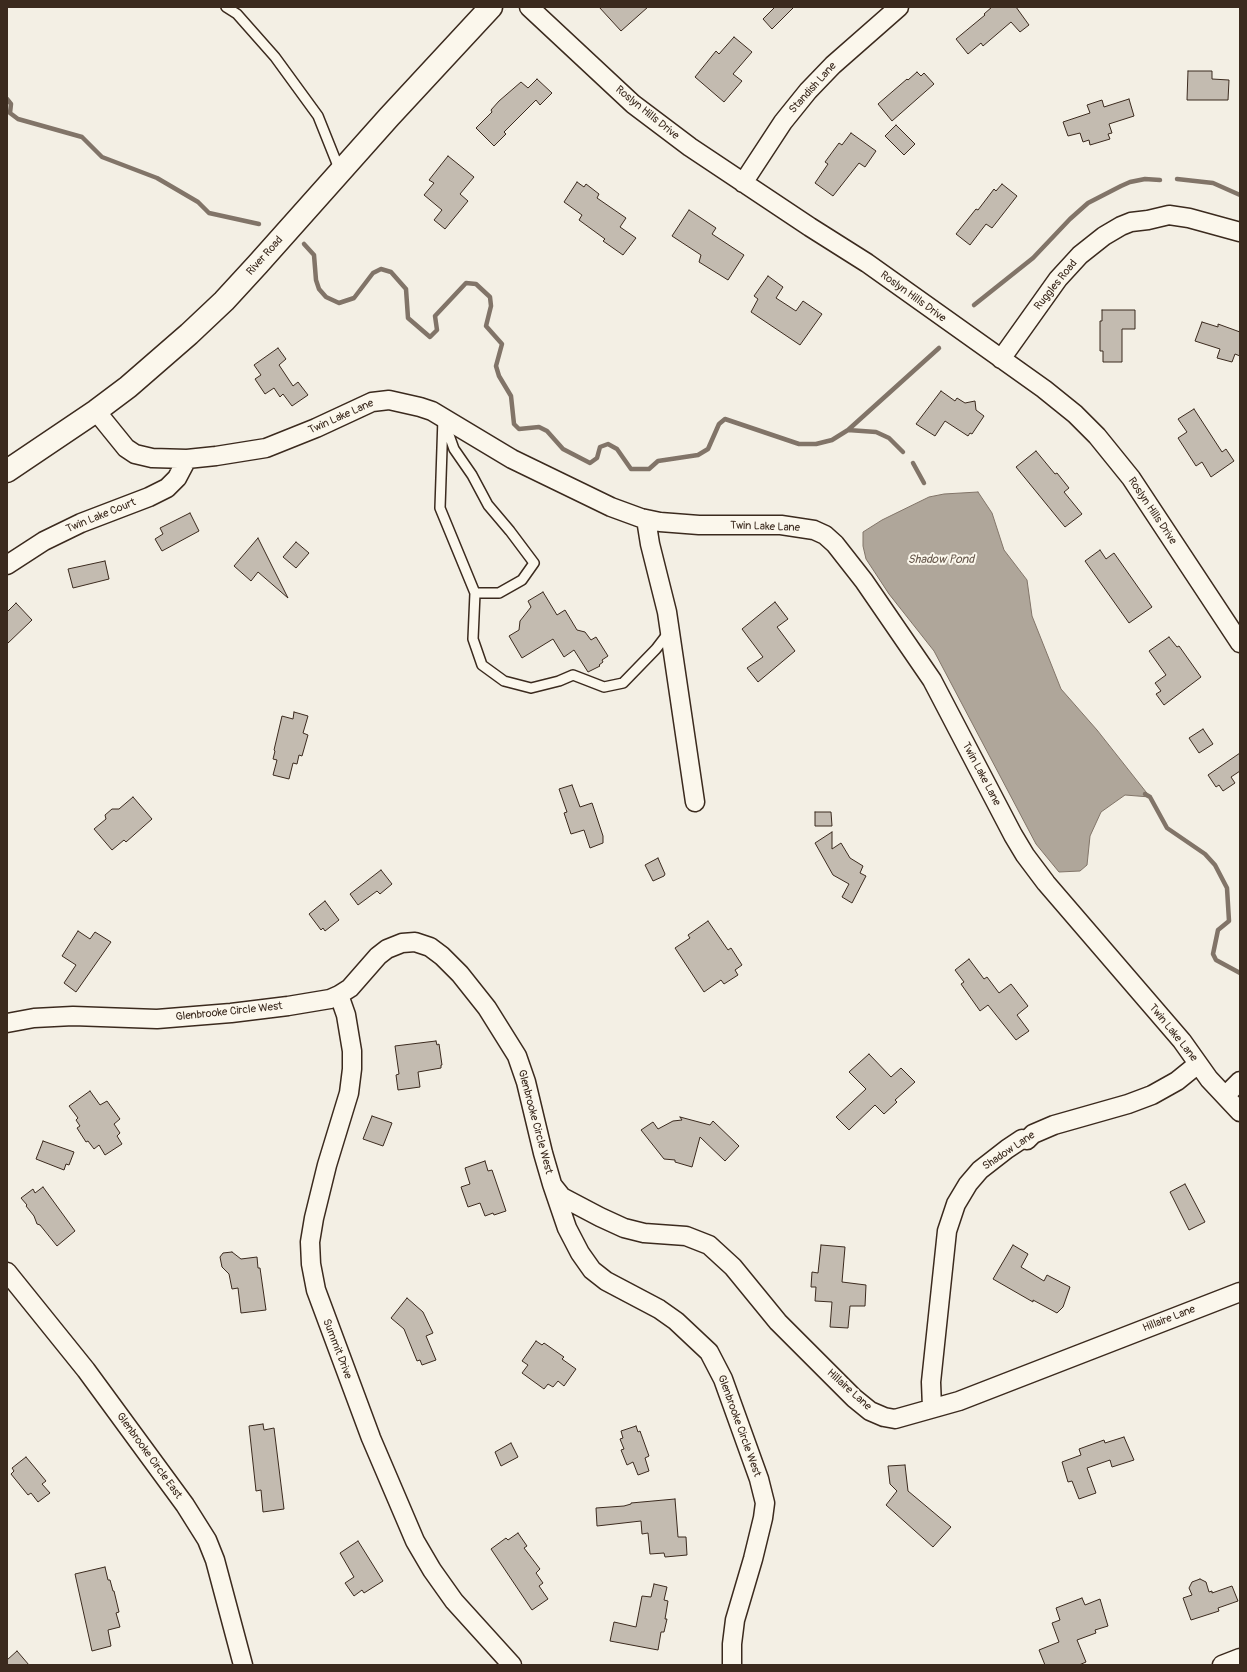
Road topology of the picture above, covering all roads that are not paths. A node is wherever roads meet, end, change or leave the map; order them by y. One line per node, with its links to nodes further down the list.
1 (226, 7): 5 (lane)
2 (491, 7): 5 (main road, River Road)
3 (529, 7): 6 (street, Roslyn Hills Drive)
4 (900, 7): 6 (street, Standish Lane)
5 (340, 171): 9 (main road, River Road)
6 (744, 183): 8 (street, Roslyn Hills Drive)
7 (1240, 232): 8 (street, Ruggles Road)
8 (1001, 359): 17 (street, Roslyn Hills Drive)
9 (96, 411): 11 (street, Twin Lake Lane); 12 (main road, River Road)
10 (443, 418): 11 (street, Twin Lake Lane); 13 (street, Twin Lake Lane); 15 (lane); 15 (lane)
11 (186, 459): 14 (street, Twin Lake Court)
12 (7, 471)
13 (646, 519): 16 (street); 21 (street, Twin Lake Lane)
14 (7, 565)
15 (475, 593): 16 (lane)
16 (670, 630): 18 (street)
17 (1240, 643)
18 (695, 802)
19 (338, 995): 20 (street, Glenbrooke Circle West); 25 (street, Glenbrooke Circle West); 31 (street, Summit Drive)
20 (7, 1023)
21 (1198, 1064): 23 (street, Twin Lake Lane); 28 (street, Shadow Lane)
22 (1240, 1081): 23 (street)
23 (1225, 1096): 24 (street, Twin Lake Lane)
24 (1240, 1112)
25 (552, 1184): 28 (street, Hillaire Lane); 32 (street, Glenbrooke Circle West)
26 (7, 1272): 30 (street, Glenbrooke Circle East)
27 (1240, 1292): 28 (street, Hillaire Lane)
28 (932, 1408)
29 (1240, 1658): 33 (street)
30 (243, 1665)
31 (512, 1665)
32 (732, 1665)
33 (1222, 1665)

